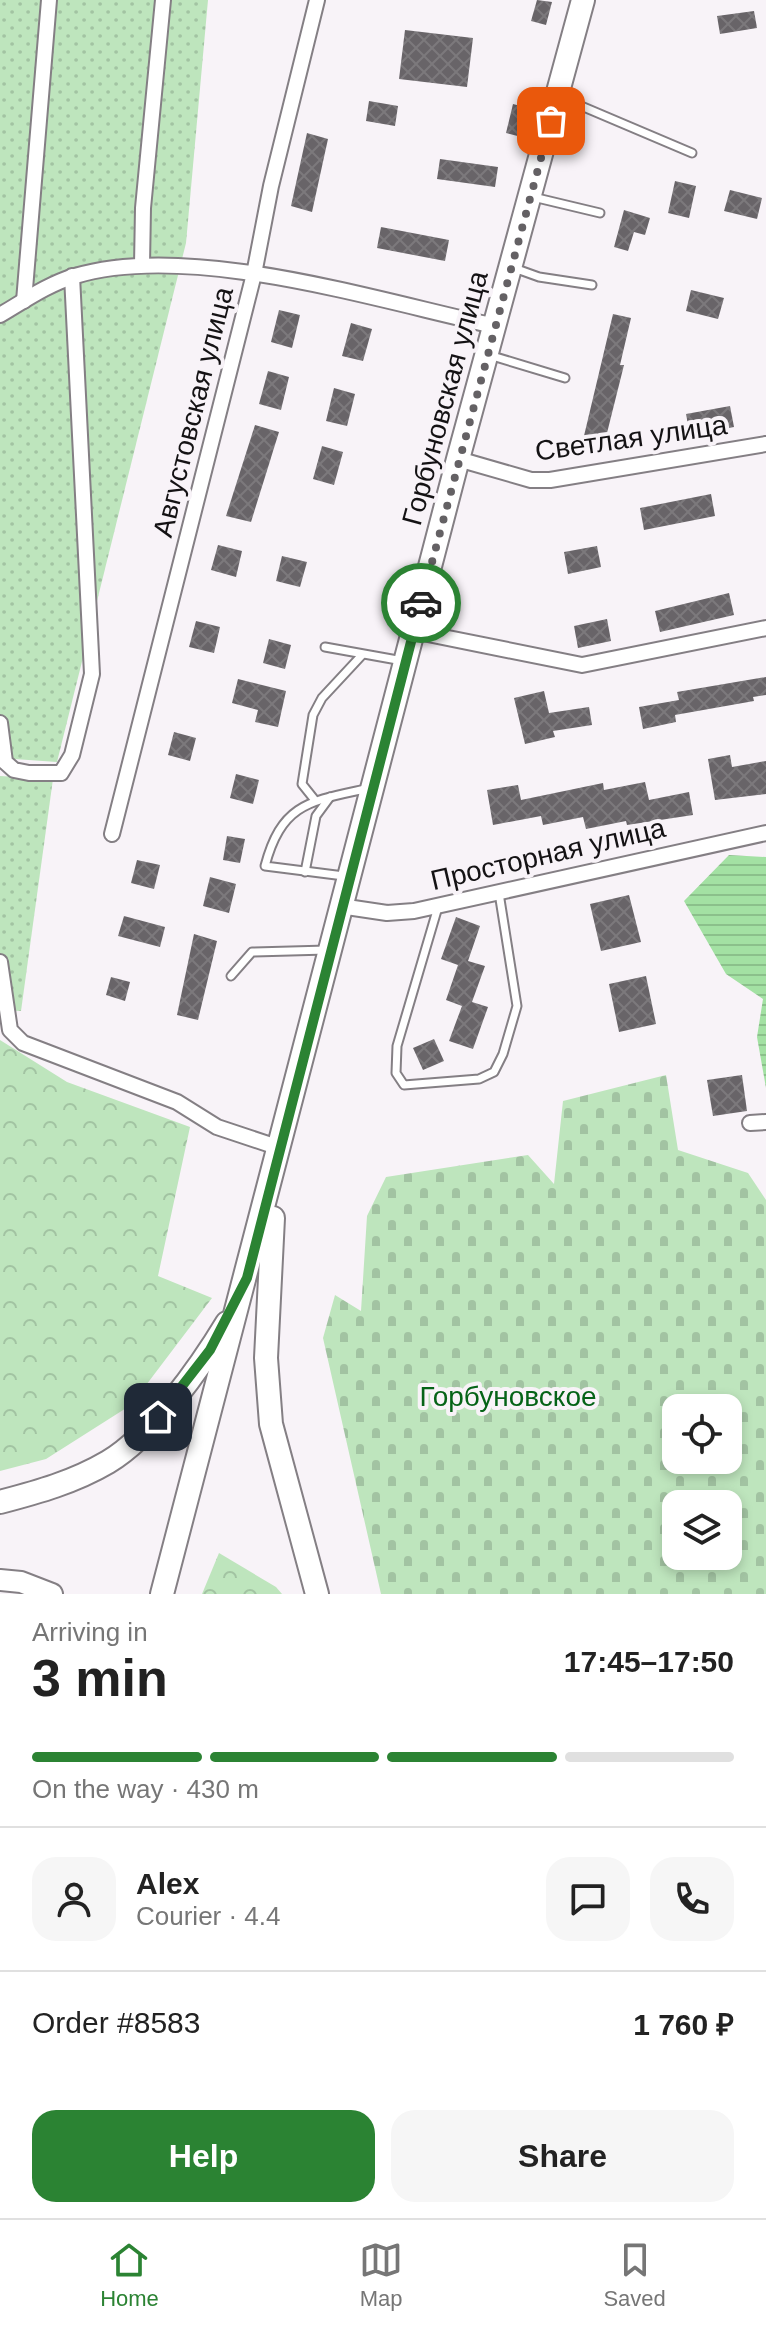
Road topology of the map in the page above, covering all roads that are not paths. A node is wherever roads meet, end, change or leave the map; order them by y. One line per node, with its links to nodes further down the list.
1 (49, 0): 14 (street)
2 (163, 0): 9 (street)
3 (317, 0): 11 (street, Августовская улица)
4 (583, 0): 5 (main road, Горбуновская улица)
5 (558, 96): 6 (lane); 7 (main road, Горбуновская улица)
6 (692, 153)
7 (531, 196): 8 (lane); 10 (main road, Горбуновская улица)
8 (600, 213)
9 (142, 265): 11 (street); 12 (street)
10 (512, 267): 13 (lane); 16 (main road, Горбуновская улица)
11 (254, 274): 16 (street); 31 (street, Августовская улица)
12 (72, 276): 14 (street); 26 (street)
13 (592, 285)
14 (24, 301): 15 (street)
15 (0, 315)
16 (495, 326): 17 (main road, Горбуновская улица)
17 (487, 355): 18 (lane); 20 (main road, Горбуновская улица)
18 (565, 378)
19 (766, 444): 20 (street, Светлая улица)
20 (458, 459): 22 (main road, Горбуновская улица)
21 (766, 628): 22 (street)
22 (413, 631): 25 (main road, Горбуновская улица)
23 (325, 647): 24 (lane)
24 (362, 655): 25 (lane); 29 (lane)
25 (405, 661): 27 (main road, Горбуновская улица)
26 (0, 723)
27 (372, 788): 28 (lane); 33 (main road, Горбуновская улица)
28 (330, 797): 29 (lane); 32 (lane)
29 (314, 799): 32 (lane)
30 (766, 833): 34 (street, Просторная улица)
31 (112, 834)
32 (305, 872): 33 (lane)
33 (348, 876): 36 (main road, Горбуновская улица)
34 (499, 893): 35 (street, Просторная улица); 35 (lane)
35 (439, 905): 36 (street, Просторная улица)
36 (340, 906): 37 (main road, Горбуновская улица)
37 (330, 950): 39 (lane); 42 (main road, Горбуновская улица)
38 (0, 962): 42 (street)
39 (231, 976)
40 (766, 1122): 41 (street)
41 (750, 1123)
42 (277, 1158): 43 (main road); 48 (main road)
43 (247, 1278): 44 (main road); 47 (main road)
44 (0, 1502)
45 (0, 1580): 46 (main road)
46 (52, 1594)
47 (162, 1594)
48 (317, 1594)

